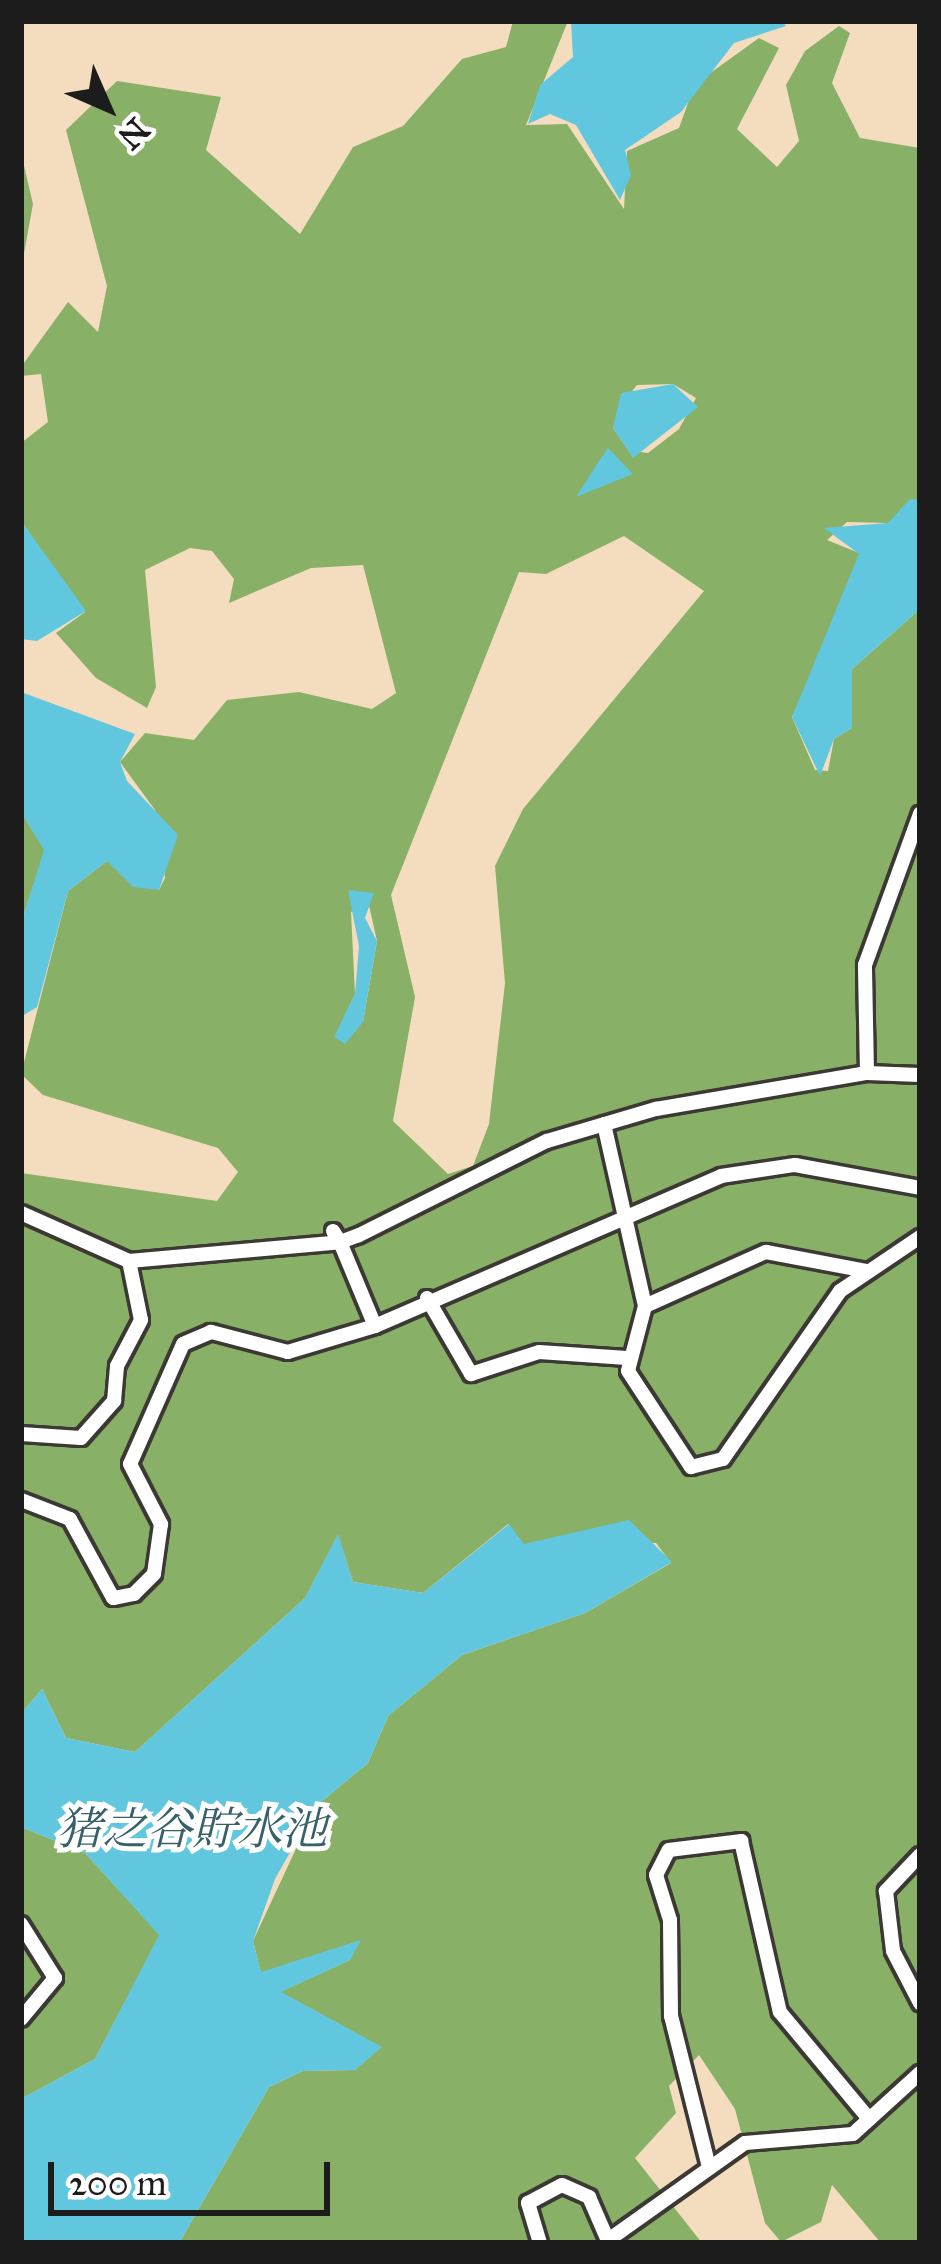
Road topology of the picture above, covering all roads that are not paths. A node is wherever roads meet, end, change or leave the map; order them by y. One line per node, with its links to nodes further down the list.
1 (920, 814): 2 (street)
2 (867, 1073): 3 (street); 4 (street)
3 (920, 1075)
4 (604, 1124): 6 (street); 8 (street)
5 (920, 1188): 6 (street)
6 (627, 1208): 12 (street); 13 (street)
7 (21, 1213): 10 (street)
8 (337, 1237): 10 (street); 14 (street)
9 (920, 1237): 11 (street)
10 (129, 1261): 16 (street)
11 (867, 1271): 13 (street); 15 (street)
12 (427, 1298): 14 (street); 15 (street)
13 (645, 1306): 15 (street)
14 (375, 1326): 17 (street)
15 (627, 1358)
16 (21, 1435)
17 (21, 1500)
18 (920, 1855): 20 (street)
19 (21, 1924): 21 (street)
20 (920, 2002)
21 (21, 2019)
22 (920, 2073): 23 (street)
23 (869, 2119): 24 (street); 24 (street)
24 (709, 2167): 25 (street)
25 (608, 2242): 26 (street)
26 (540, 2243)

